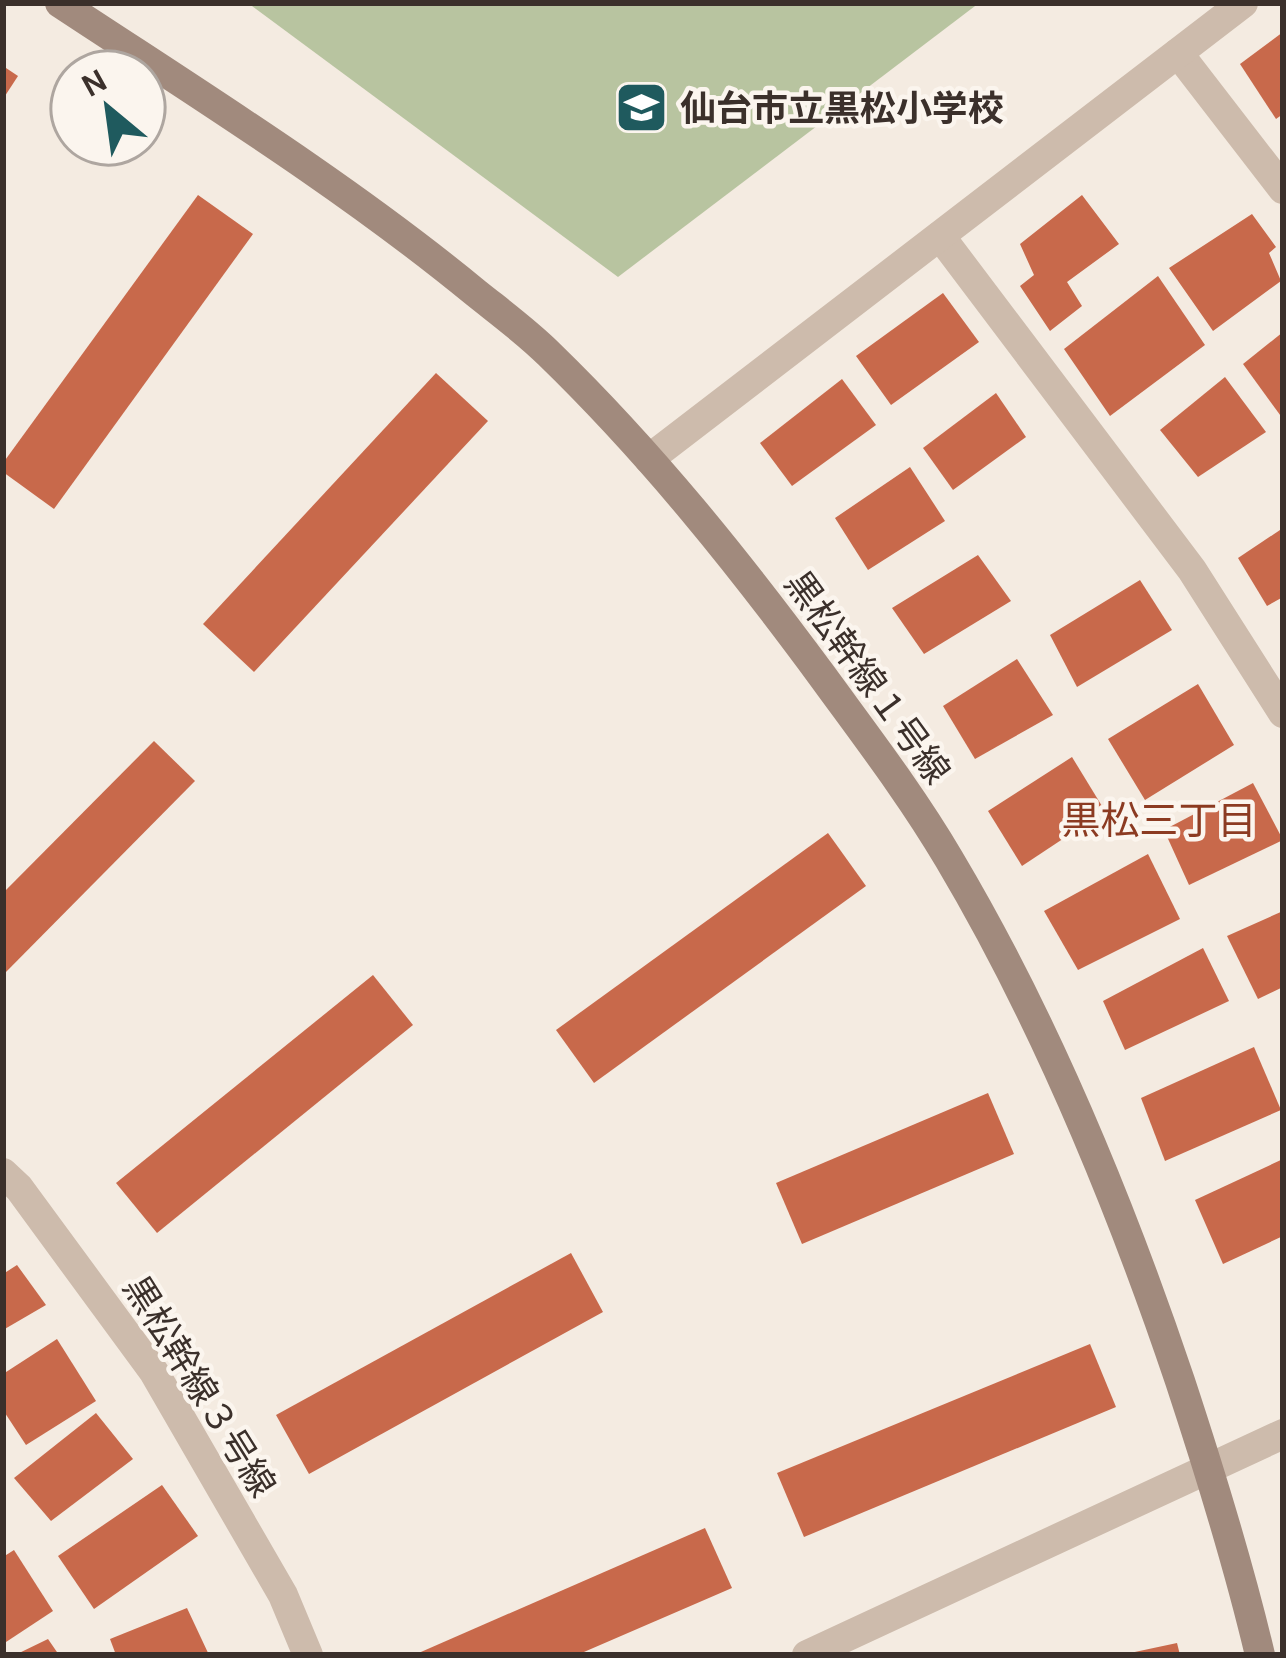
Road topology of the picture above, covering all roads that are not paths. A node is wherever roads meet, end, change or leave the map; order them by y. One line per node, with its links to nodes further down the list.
1 (60, 3): 6 (street, 黒松幹線１号線)
2 (1243, 3): 3 (street)
3 (1178, 53): 4 (street); 5 (street)
4 (1283, 189)
5 (940, 236): 6 (street); 7 (street)
6 (649, 459): 10 (street, 黒松幹線１号線)
7 (1283, 713)
8 (3, 1173): 11 (street, 黒松幹線３号線)
9 (1283, 1435): 10 (street)
10 (1209, 1468): 12 (street); 13 (street, 黒松幹線１号線)
11 (308, 1655)
12 (806, 1655)
13 (1260, 1655)

